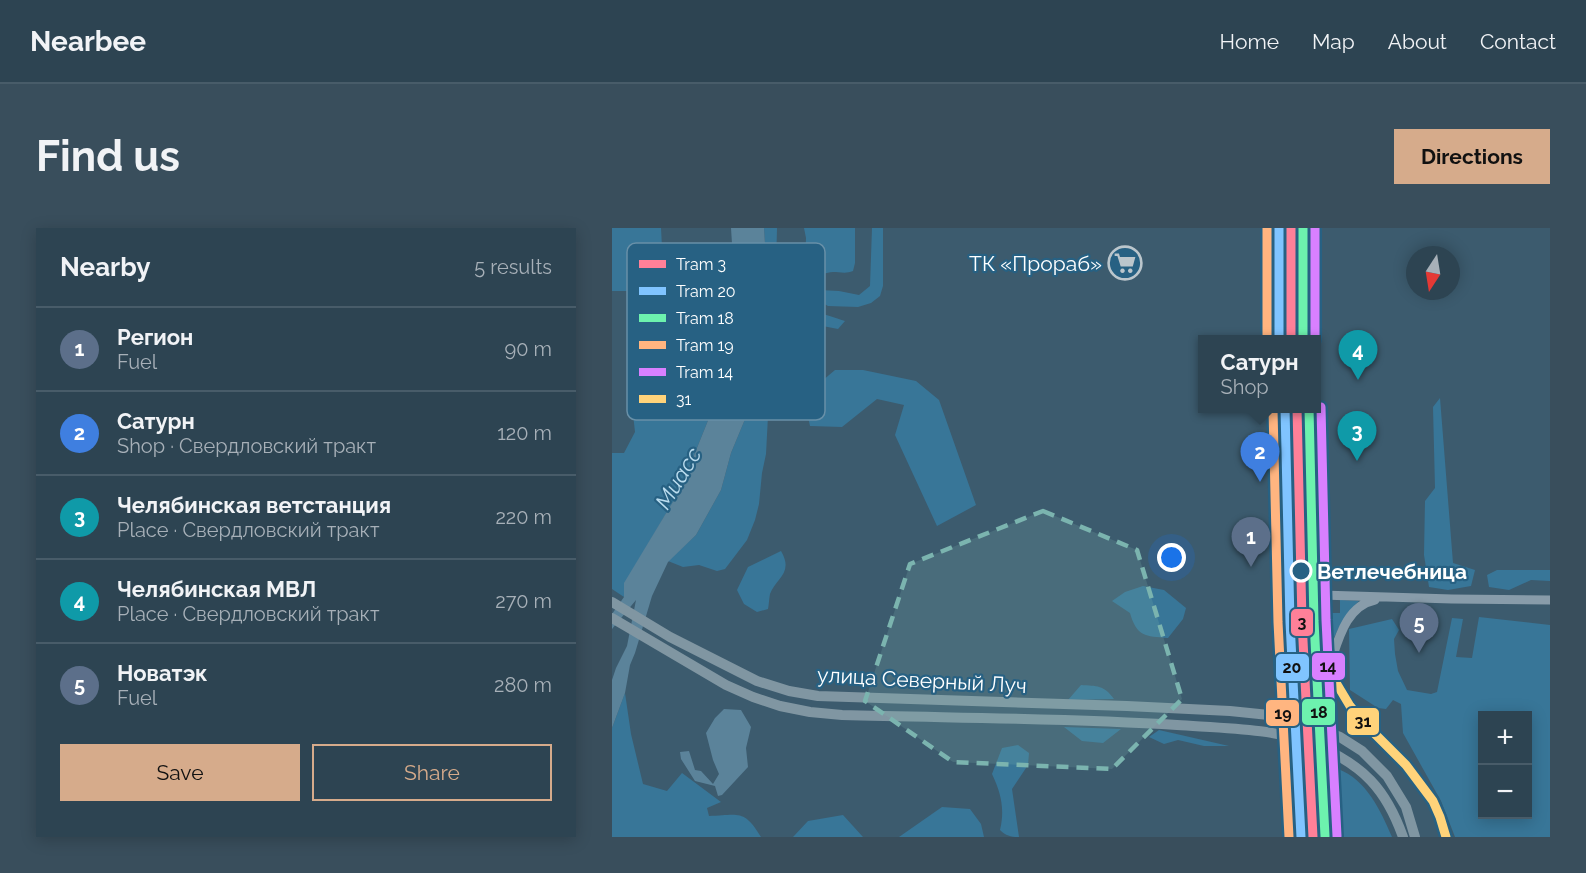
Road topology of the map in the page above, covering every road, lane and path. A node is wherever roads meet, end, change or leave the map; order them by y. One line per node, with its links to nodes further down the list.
1 (1300, 228): 3 (main road)
2 (1312, 228): 4 (main road)
3 (1301, 335)
4 (1313, 335)
5 (1301, 413): 7 (main road)
6 (1315, 413): 8 (main road)
7 (1309, 594): 8 (main road); 14 (main road, bridge)
8 (1321, 595): 9 (main road); 13 (main road)
9 (1386, 597): 10 (main road); 13 (main road)
10 (1550, 600)
11 (612, 602): 17 (main road, улица Северный Луч)
12 (612, 618): 16 (main road, улица Северный Луч)
13 (1329, 667): 15 (main road, bridge); 18 (main road)
14 (1319, 837)
15 (1333, 837)
16 (1403, 837)
17 (1415, 837)
18 (1446, 837)

